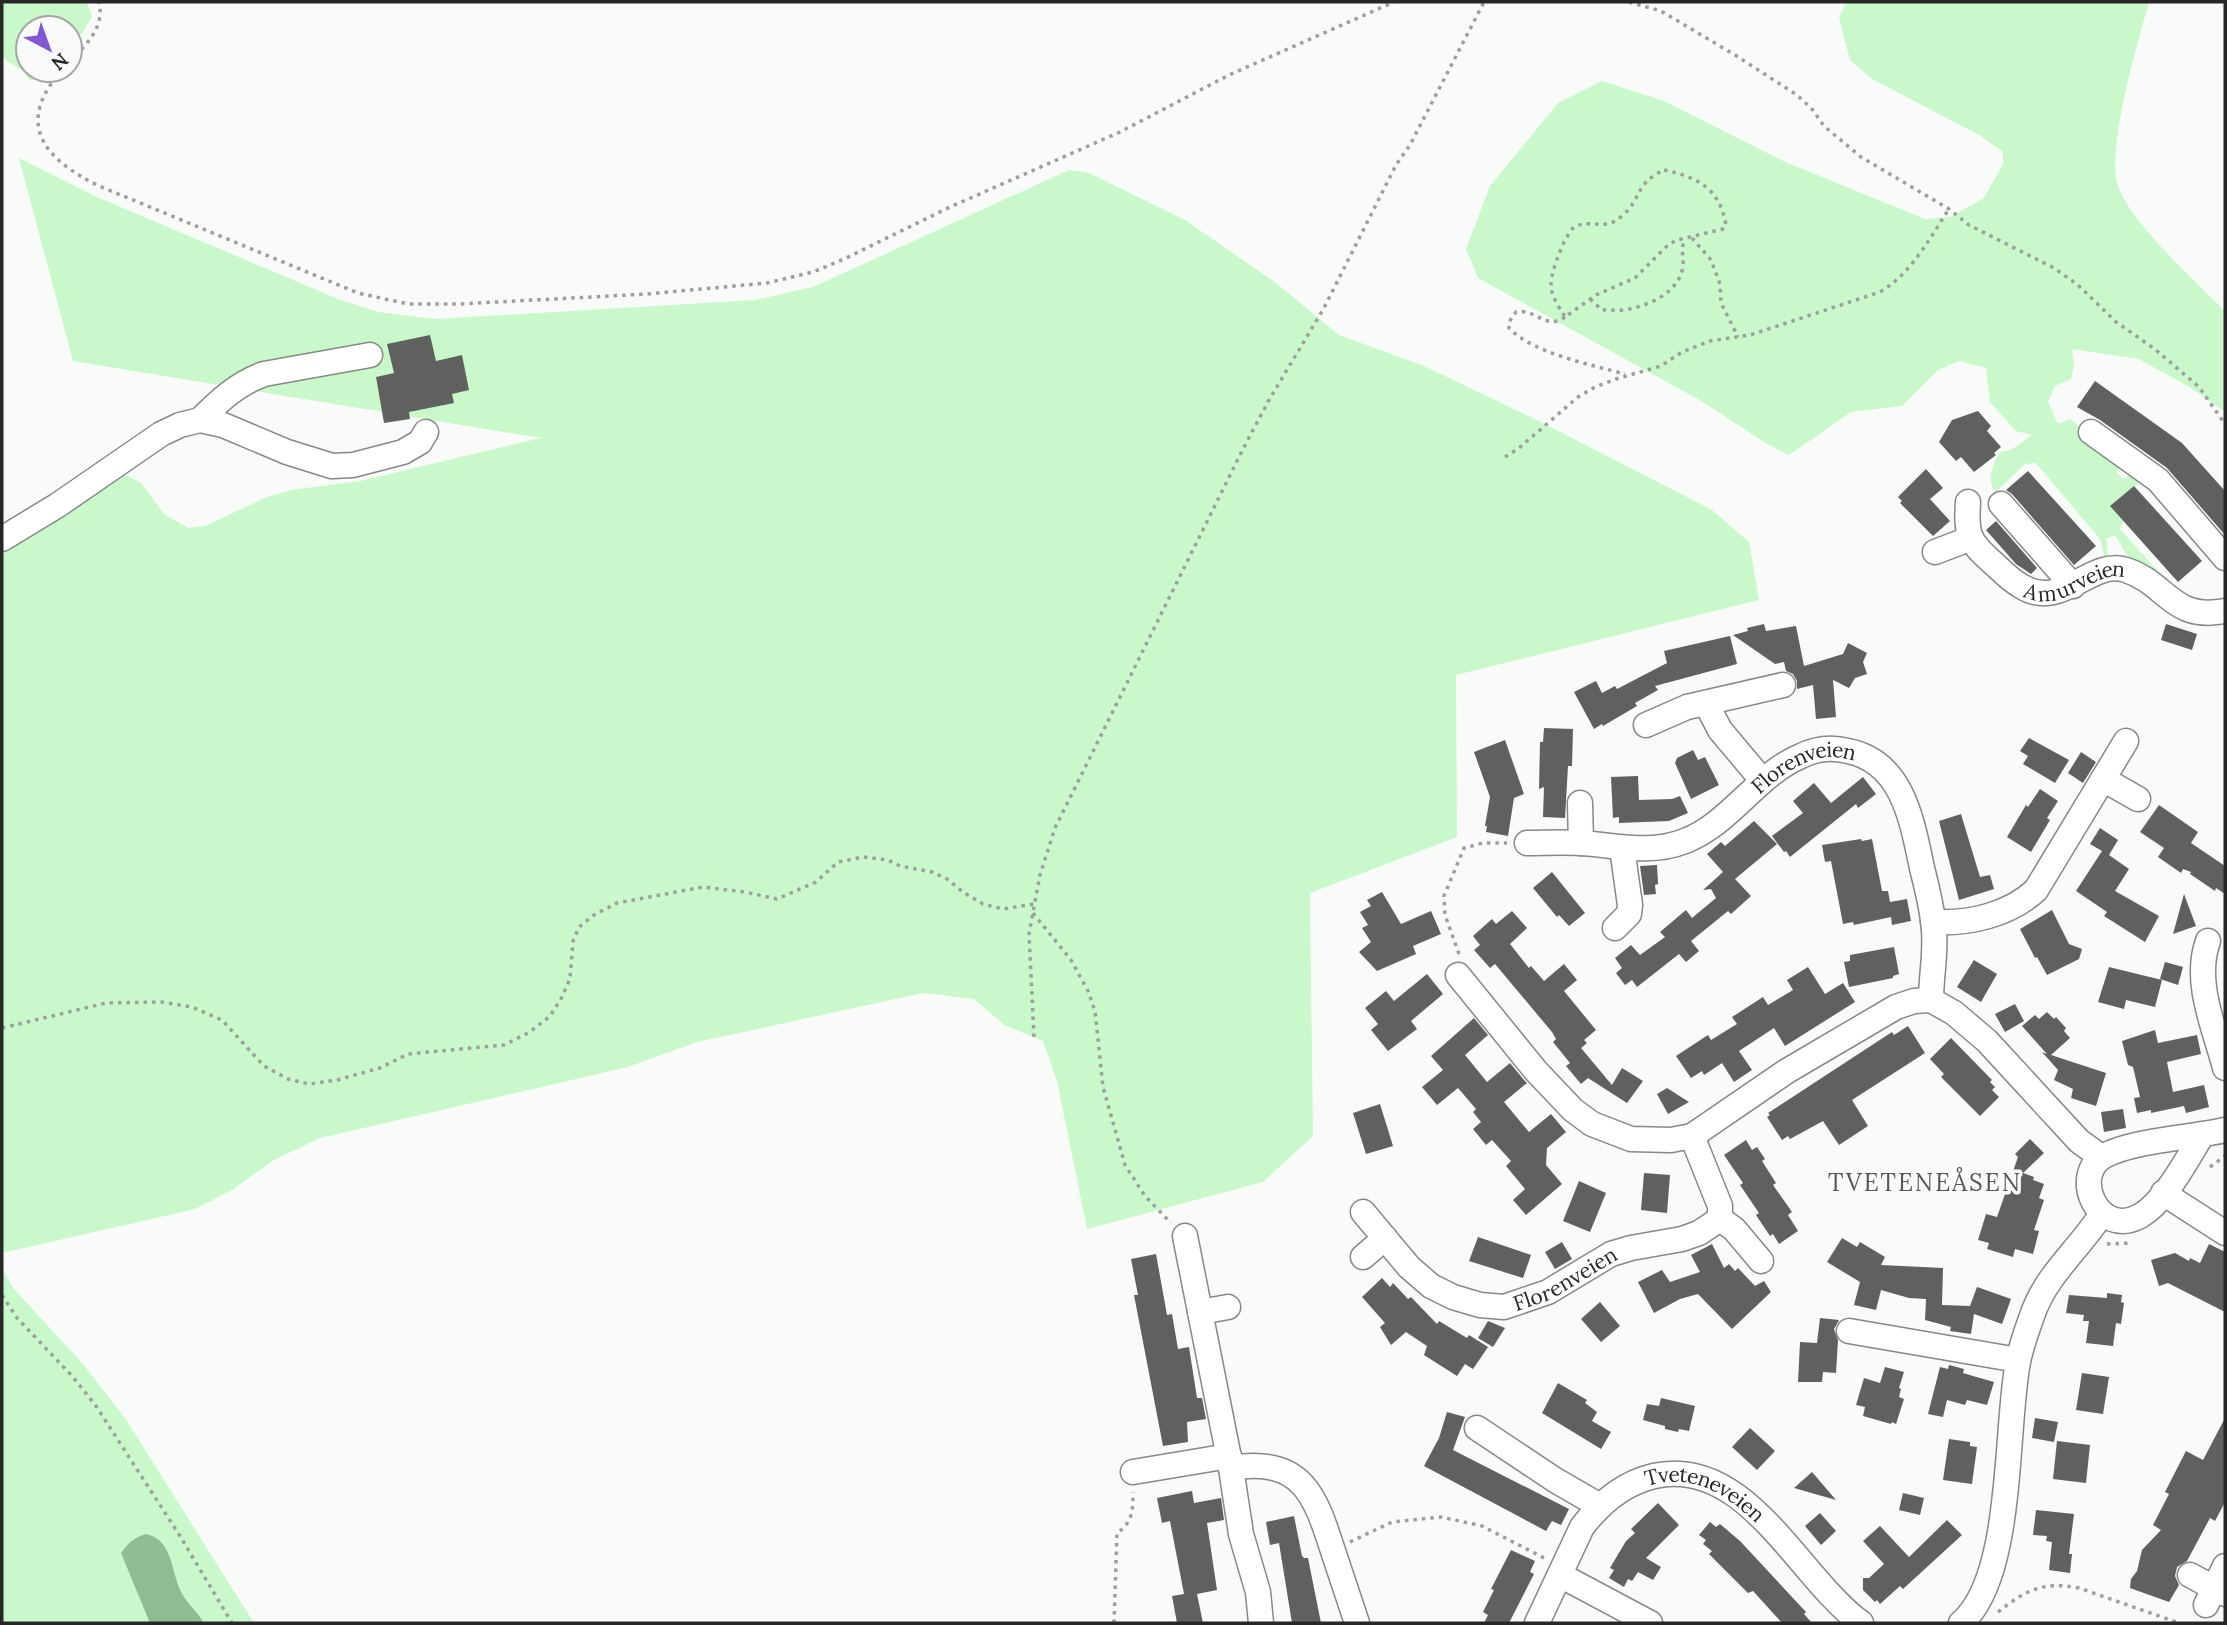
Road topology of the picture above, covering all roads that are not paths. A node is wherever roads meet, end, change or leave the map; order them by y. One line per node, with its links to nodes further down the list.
1 (370, 355): 2 (street)
2 (200, 420): 3 (street); 7 (street)
3 (426, 432)
4 (2091, 432): 10 (street)
5 (1968, 502): 8 (street)
6 (2001, 504): 11 (street)
7 (2, 539)
8 (1969, 539): 9 (street); 11 (street, Amurveien)
9 (1935, 552)
10 (2223, 555)
11 (2073, 586): 12 (street, Amurveien)
12 (2225, 611)
13 (1783, 685): 14 (street)
14 (1706, 703): 15 (street); 18 (street)
15 (1646, 725)
16 (2126, 741): 17 (street)
17 (2103, 779): 19 (street); 24 (street)
18 (1762, 780): 23 (street, Florenveien); 24 (street, Florenveien)
19 (2138, 799)
20 (1580, 803): 22 (street)
21 (1527, 843): 22 (street, Florenveien)
22 (1581, 843): 23 (street, Florenveien)
23 (1622, 848): 25 (street)
24 (1933, 922): 28 (street, Florenveien)
25 (1615, 928)
26 (2208, 941): 29 (street)
27 (1461, 991): 31 (street)
28 (1931, 1000): 31 (street); 32 (street)
29 (2225, 1068)
30 (2214, 1133): 32 (street); 33 (street)
31 (1692, 1136): 36 (street)
32 (2101, 1157): 35 (street)
33 (2163, 1193): 35 (street); 37 (street)
34 (1363, 1212): 39 (street, Florenveien)
35 (2101, 1215): 45 (street)
36 (1720, 1219): 39 (street, Florenveien); 41 (street)
37 (2225, 1233)
38 (1185, 1237): 43 (street)
39 (1385, 1238): 40 (street)
40 (1363, 1257)
41 (1761, 1261)
42 (1228, 1307): 43 (street)
43 (1200, 1312): 47 (street)
44 (1849, 1331): 45 (street)
45 (2018, 1360): 58 (street)
46 (1477, 1428): 49 (street)
47 (1230, 1462): 48 (street); 53 (street); 54 (street)
48 (1133, 1472)
49 (1600, 1506): 50 (street, Tveteneveien); 57 (street, Tveteneveien)
50 (1561, 1572): 55 (street, Tveteneveien); 56 (street)
51 (2190, 1575): 52 (street)
52 (2218, 1588)
53 (1261, 1623)
54 (1357, 1623)
55 (1537, 1623)
56 (1650, 1623)
57 (1861, 1623)
58 (1961, 1623)

